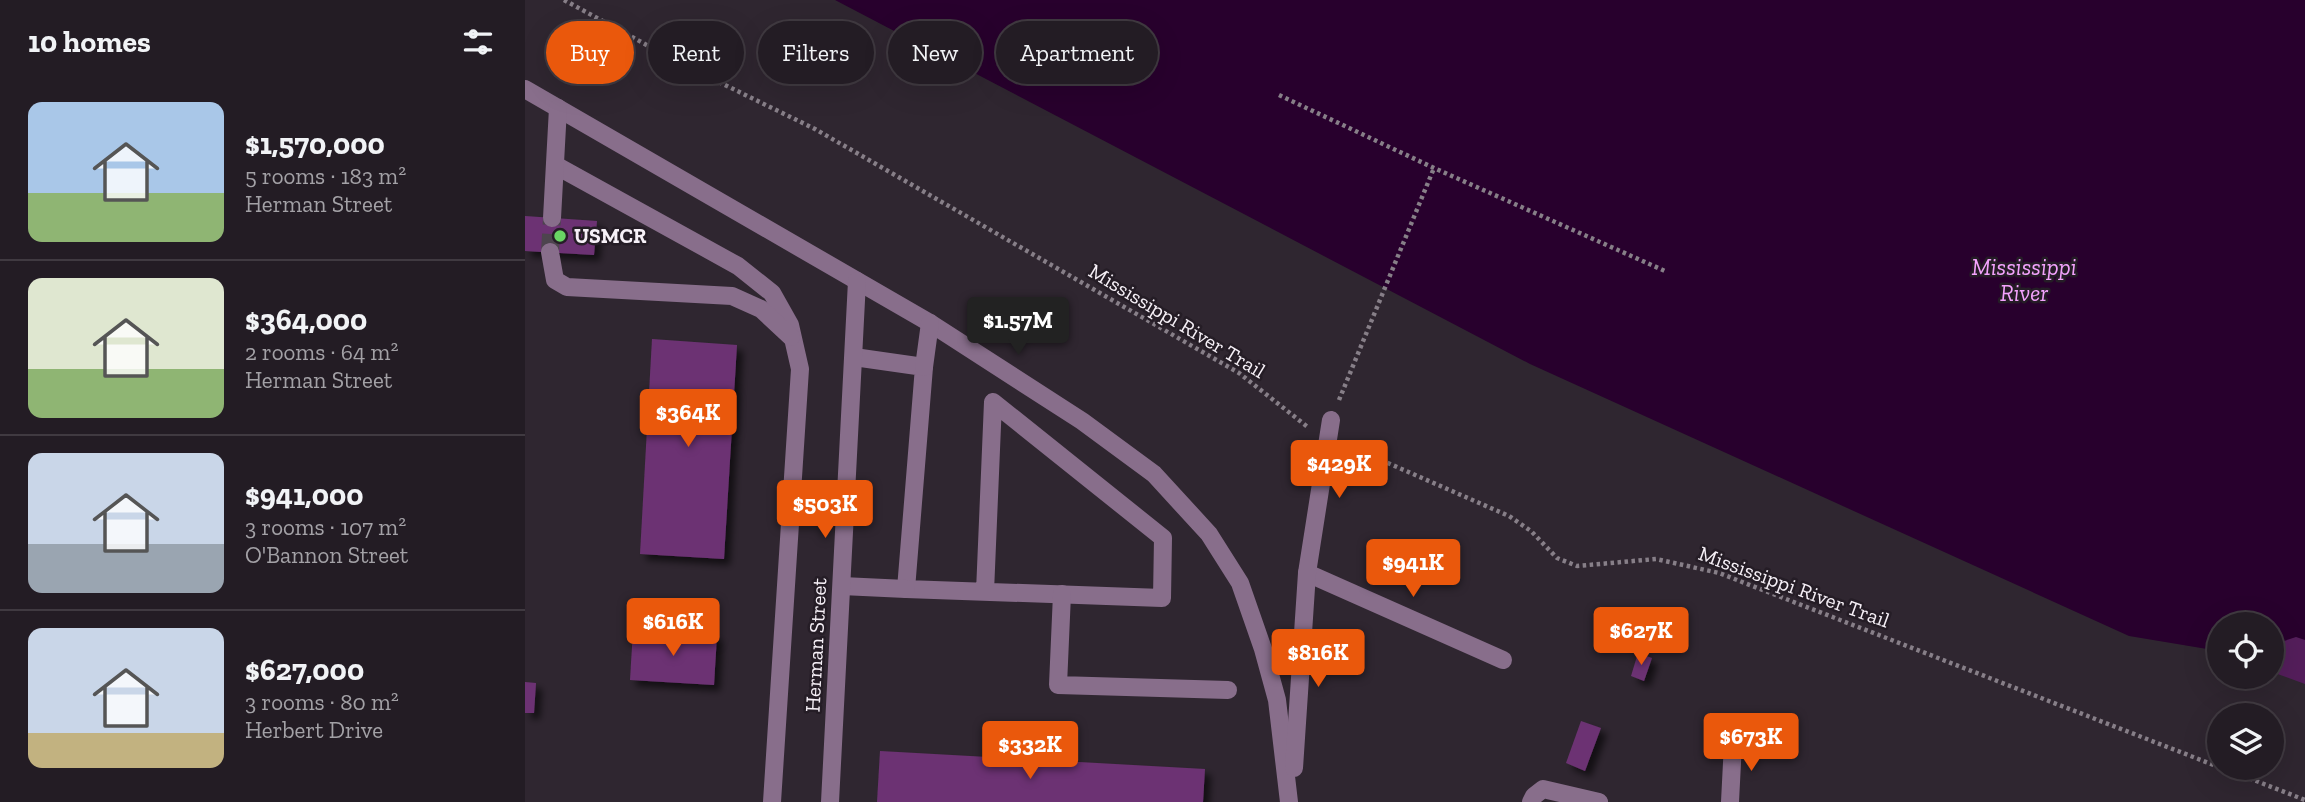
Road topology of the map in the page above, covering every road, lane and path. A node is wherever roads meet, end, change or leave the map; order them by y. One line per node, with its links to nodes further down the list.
1 (564, 0): 15 (path, Mississippi River Trail)
2 (525, 89): 4 (street)
3 (1279, 95): 6 (path)
4 (558, 108): 5 (street); 10 (street)
5 (555, 165): 7 (street); 12 (street)
6 (1434, 168): 9 (path); 15 (path)
7 (552, 218)
8 (550, 252): 12 (street)
9 (1665, 271)
10 (857, 281): 11 (street); 13 (street, Herman Street)
11 (930, 323): 14 (street); 29 (street)
12 (793, 339): 27 (street)
13 (854, 356): 14 (street); 17 (street, Herman Street)
14 (924, 367): 18 (street)
15 (1330, 429): 16 (street); 24 (path, Mississippi River Trail)
16 (1307, 573): 21 (street); 29 (street)
17 (842, 586): 18 (street); 28 (street, Herman Street)
18 (906, 589): 19 (street)
19 (985, 592): 20 (street); 20 (street)
20 (1062, 594): 22 (street)
21 (1503, 660)
22 (1228, 690)
23 (1733, 743): 32 (street)
24 (2207, 762)
25 (2254, 780): 26 (path, Mississippi River Trail)
26 (2305, 800)
27 (772, 802)
28 (830, 802)
29 (1290, 802)
30 (1531, 802): 31 (street)
31 (1599, 802)
32 (1730, 802)

